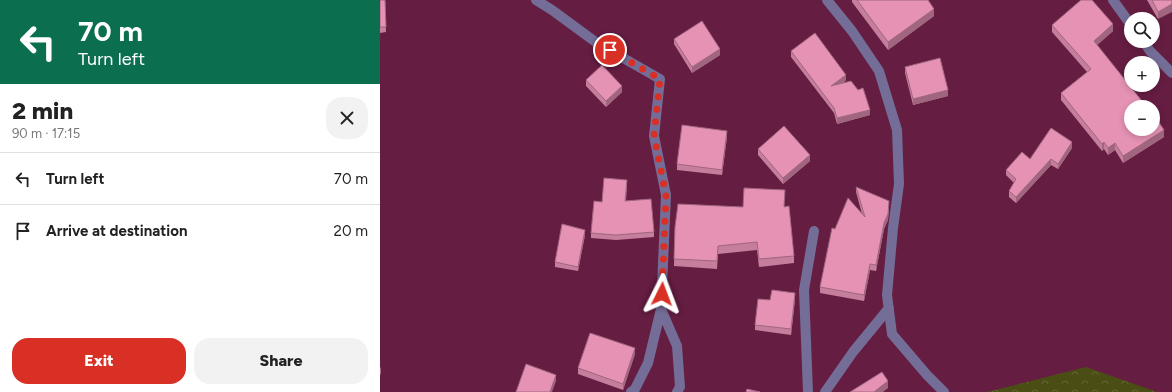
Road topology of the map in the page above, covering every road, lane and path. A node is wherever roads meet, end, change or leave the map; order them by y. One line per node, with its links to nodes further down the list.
1 (536, 0): 9 (street)
2 (826, 0): 8 (street)
3 (1113, 0): 4 (street)
4 (1124, 15)
5 (1148, 48): 6 (street)
6 (1172, 73)
7 (814, 231): 12 (street)
8 (889, 308): 13 (street); 14 (street)
9 (661, 309): 10 (street); 11 (street)
10 (631, 392)
11 (677, 392)
12 (808, 392)
13 (825, 392)
14 (944, 392)

